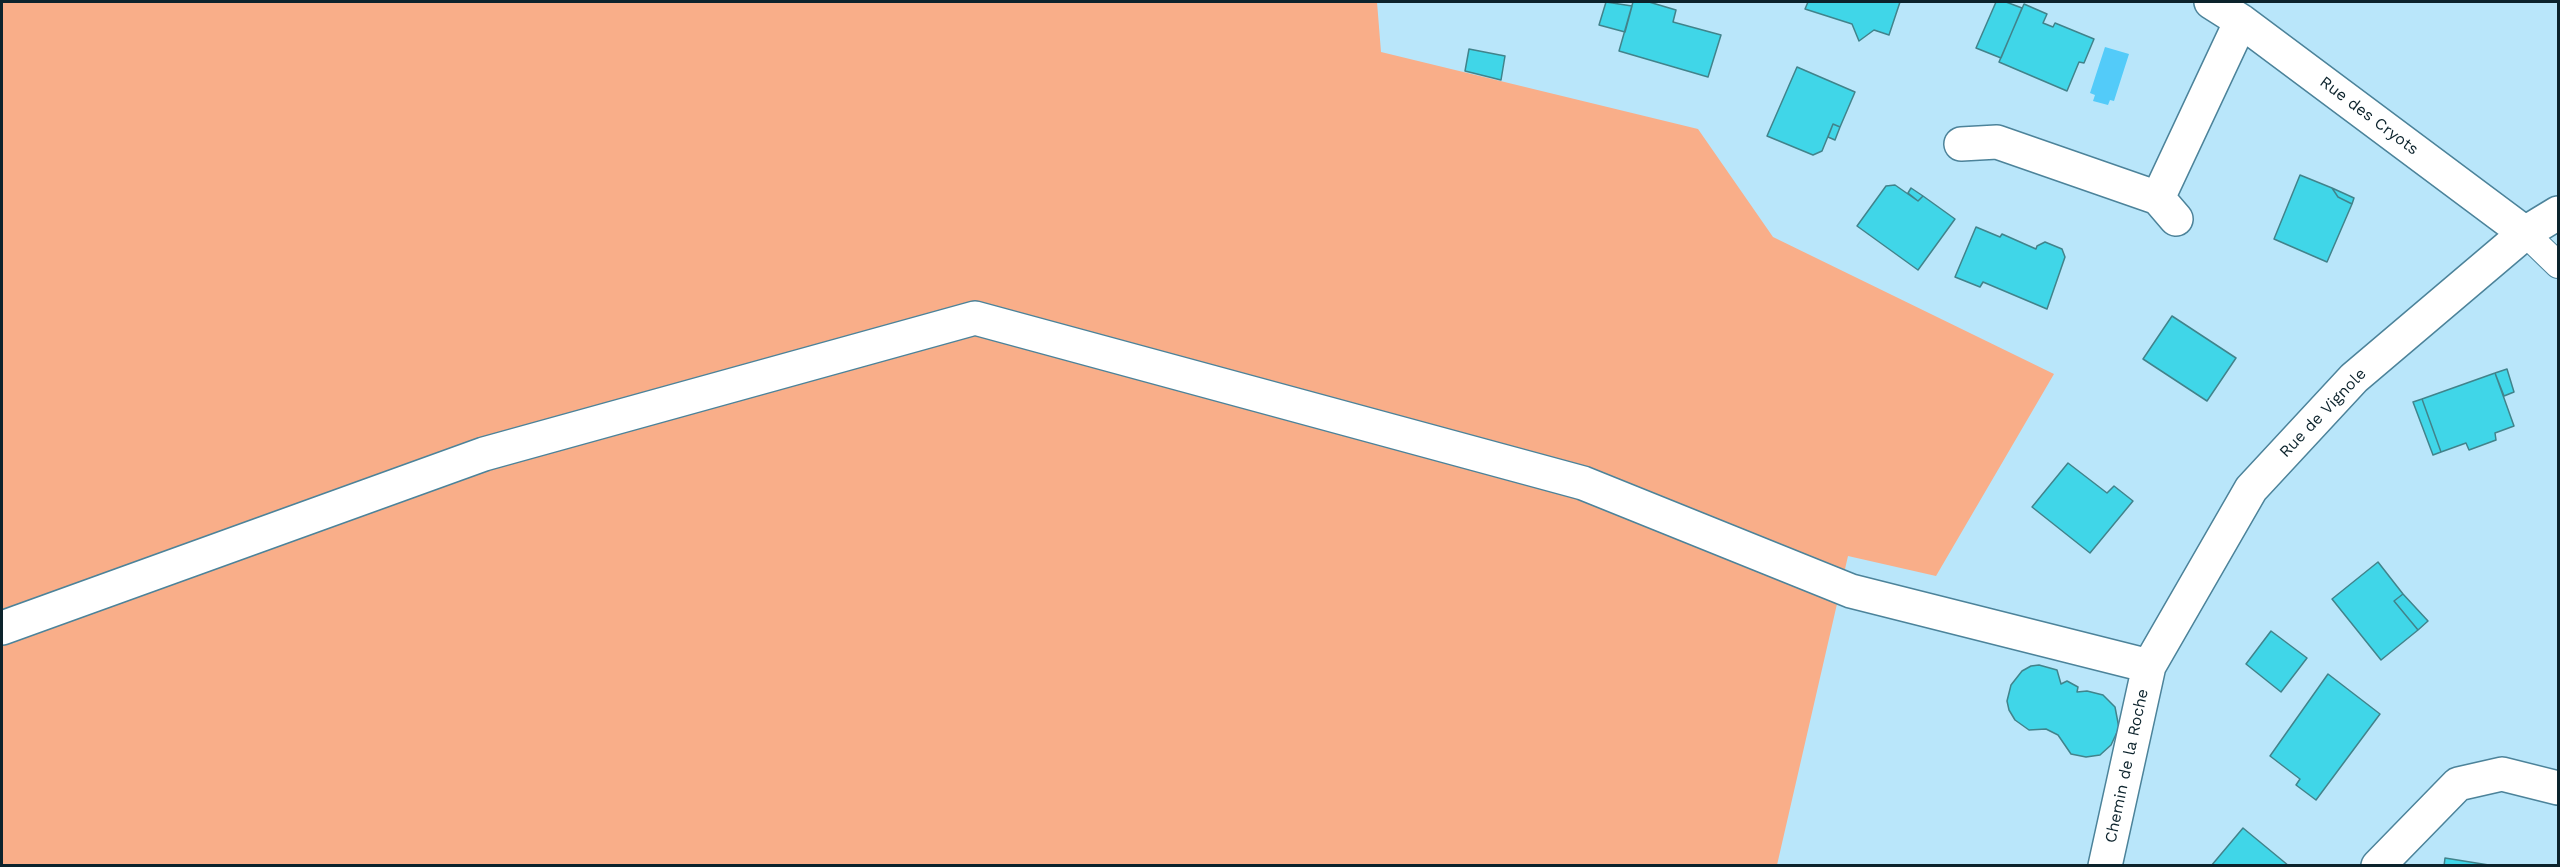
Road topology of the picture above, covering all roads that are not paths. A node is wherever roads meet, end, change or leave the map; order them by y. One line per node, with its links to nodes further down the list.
1 (2211, 2): 2 (street, Rue des Cryots)
2 (2241, 21): 3 (street); 5 (street, Rue des Cryots)
3 (1960, 144)
4 (2559, 213): 5 (street, Rue de Vignole)
5 (2525, 232): 6 (lane); 8 (street, Rue de Vignole)
6 (2559, 265)
7 (2, 628): 8 (street)
8 (2149, 666): 10 (street, Chemin de la Roche)
9 (2559, 788): 11 (street)
10 (2105, 866)
11 (2378, 866)

